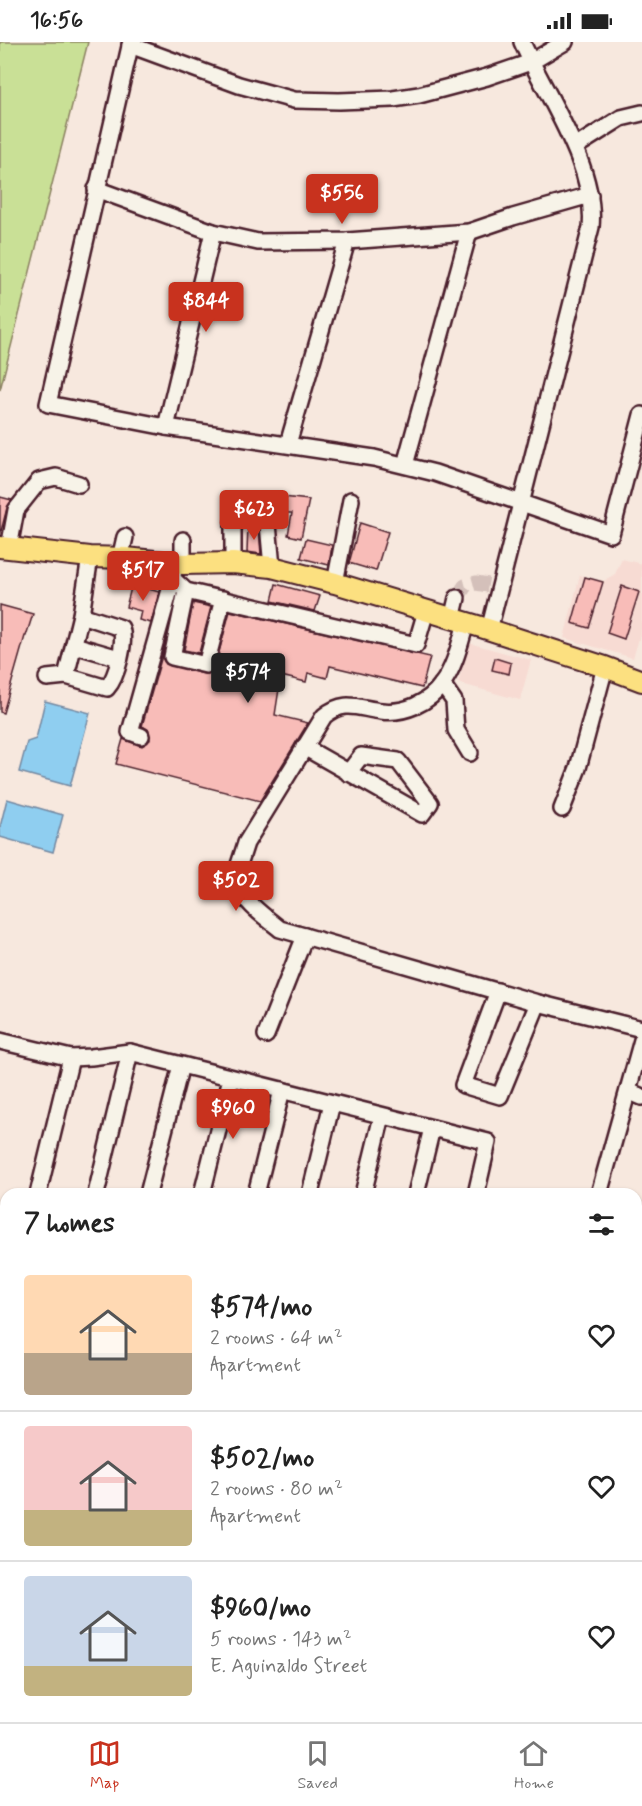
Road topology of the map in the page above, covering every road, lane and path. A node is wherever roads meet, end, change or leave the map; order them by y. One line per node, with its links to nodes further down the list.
1 (522, 42): 4 (street)
2 (565, 42): 4 (street)
3 (130, 44): 4 (street); 7 (street)
4 (531, 62): 6 (street)
5 (642, 113): 6 (street)
6 (575, 147): 8 (street)
7 (96, 189): 9 (street); 13 (street)
8 (590, 195): 10 (street); 18 (street)
9 (213, 232): 11 (street); 13 (street)
10 (469, 232): 11 (street); 15 (street)
11 (347, 241): 14 (street)
12 (642, 414): 18 (street)
13 (166, 427): 14 (street)
14 (288, 444): 15 (street)
15 (405, 465): 18 (street)
16 (79, 484): 21 (street)
17 (351, 500): 27 (street)
18 (522, 503): 34 (street)
19 (125, 537): 23 (street)
20 (183, 540): 26 (street)
21 (4, 547): 22 (main road)
22 (90, 557): 23 (main road); 32 (street)
23 (126, 558): 26 (main road)
24 (233, 563): 25 (main road); 25 (street); 26 (main road)
25 (272, 567): 27 (main road)
26 (177, 569): 28 (street); 42 (street)
27 (335, 583): 31 (main road)
28 (186, 591): 30 (street); 30 (street)
29 (457, 598): 33 (street)
30 (223, 599): 31 (street)
31 (426, 611): 33 (main road)
32 (81, 615): 35 (street); 36 (street)
33 (459, 621): 34 (main road); 41 (street)
34 (489, 630): 37 (main road)
35 (74, 645): 36 (street); 38 (street)
36 (119, 657): 38 (street)
37 (605, 667): 40 (main road); 46 (street)
38 (66, 676): 39 (street)
39 (47, 678)
40 (642, 681)
41 (442, 684): 43 (street); 44 (street)
42 (141, 736)
43 (304, 747): 45 (street); 47 (street)
44 (470, 753)
45 (348, 773): 45 (street)
46 (562, 809)
47 (305, 936): 48 (street); 51 (street)
48 (498, 991): 49 (street); 49 (street)
49 (538, 1002): 50 (street)
50 (642, 1029)
51 (266, 1035)
52 (642, 1040): 59 (street)
53 (0, 1041): 55 (street)
54 (130, 1052): 55 (street); 56 (street); 64 (street)
55 (71, 1058): 63 (street)
56 (181, 1065): 57 (street); 65 (street)
57 (231, 1078): 58 (street); 66 (street)
58 (282, 1090): 60 (street); 67 (street)
59 (635, 1094): 72 (street)
60 (332, 1103): 61 (street); 68 (street)
61 (382, 1116): 62 (street); 69 (street)
62 (432, 1128): 70 (street); 71 (street)
63 (39, 1188)
64 (97, 1188)
65 (150, 1188)
66 (204, 1188)
67 (258, 1188)
68 (311, 1188)
69 (364, 1188)
70 (417, 1188)
71 (477, 1188)
72 (601, 1188)

